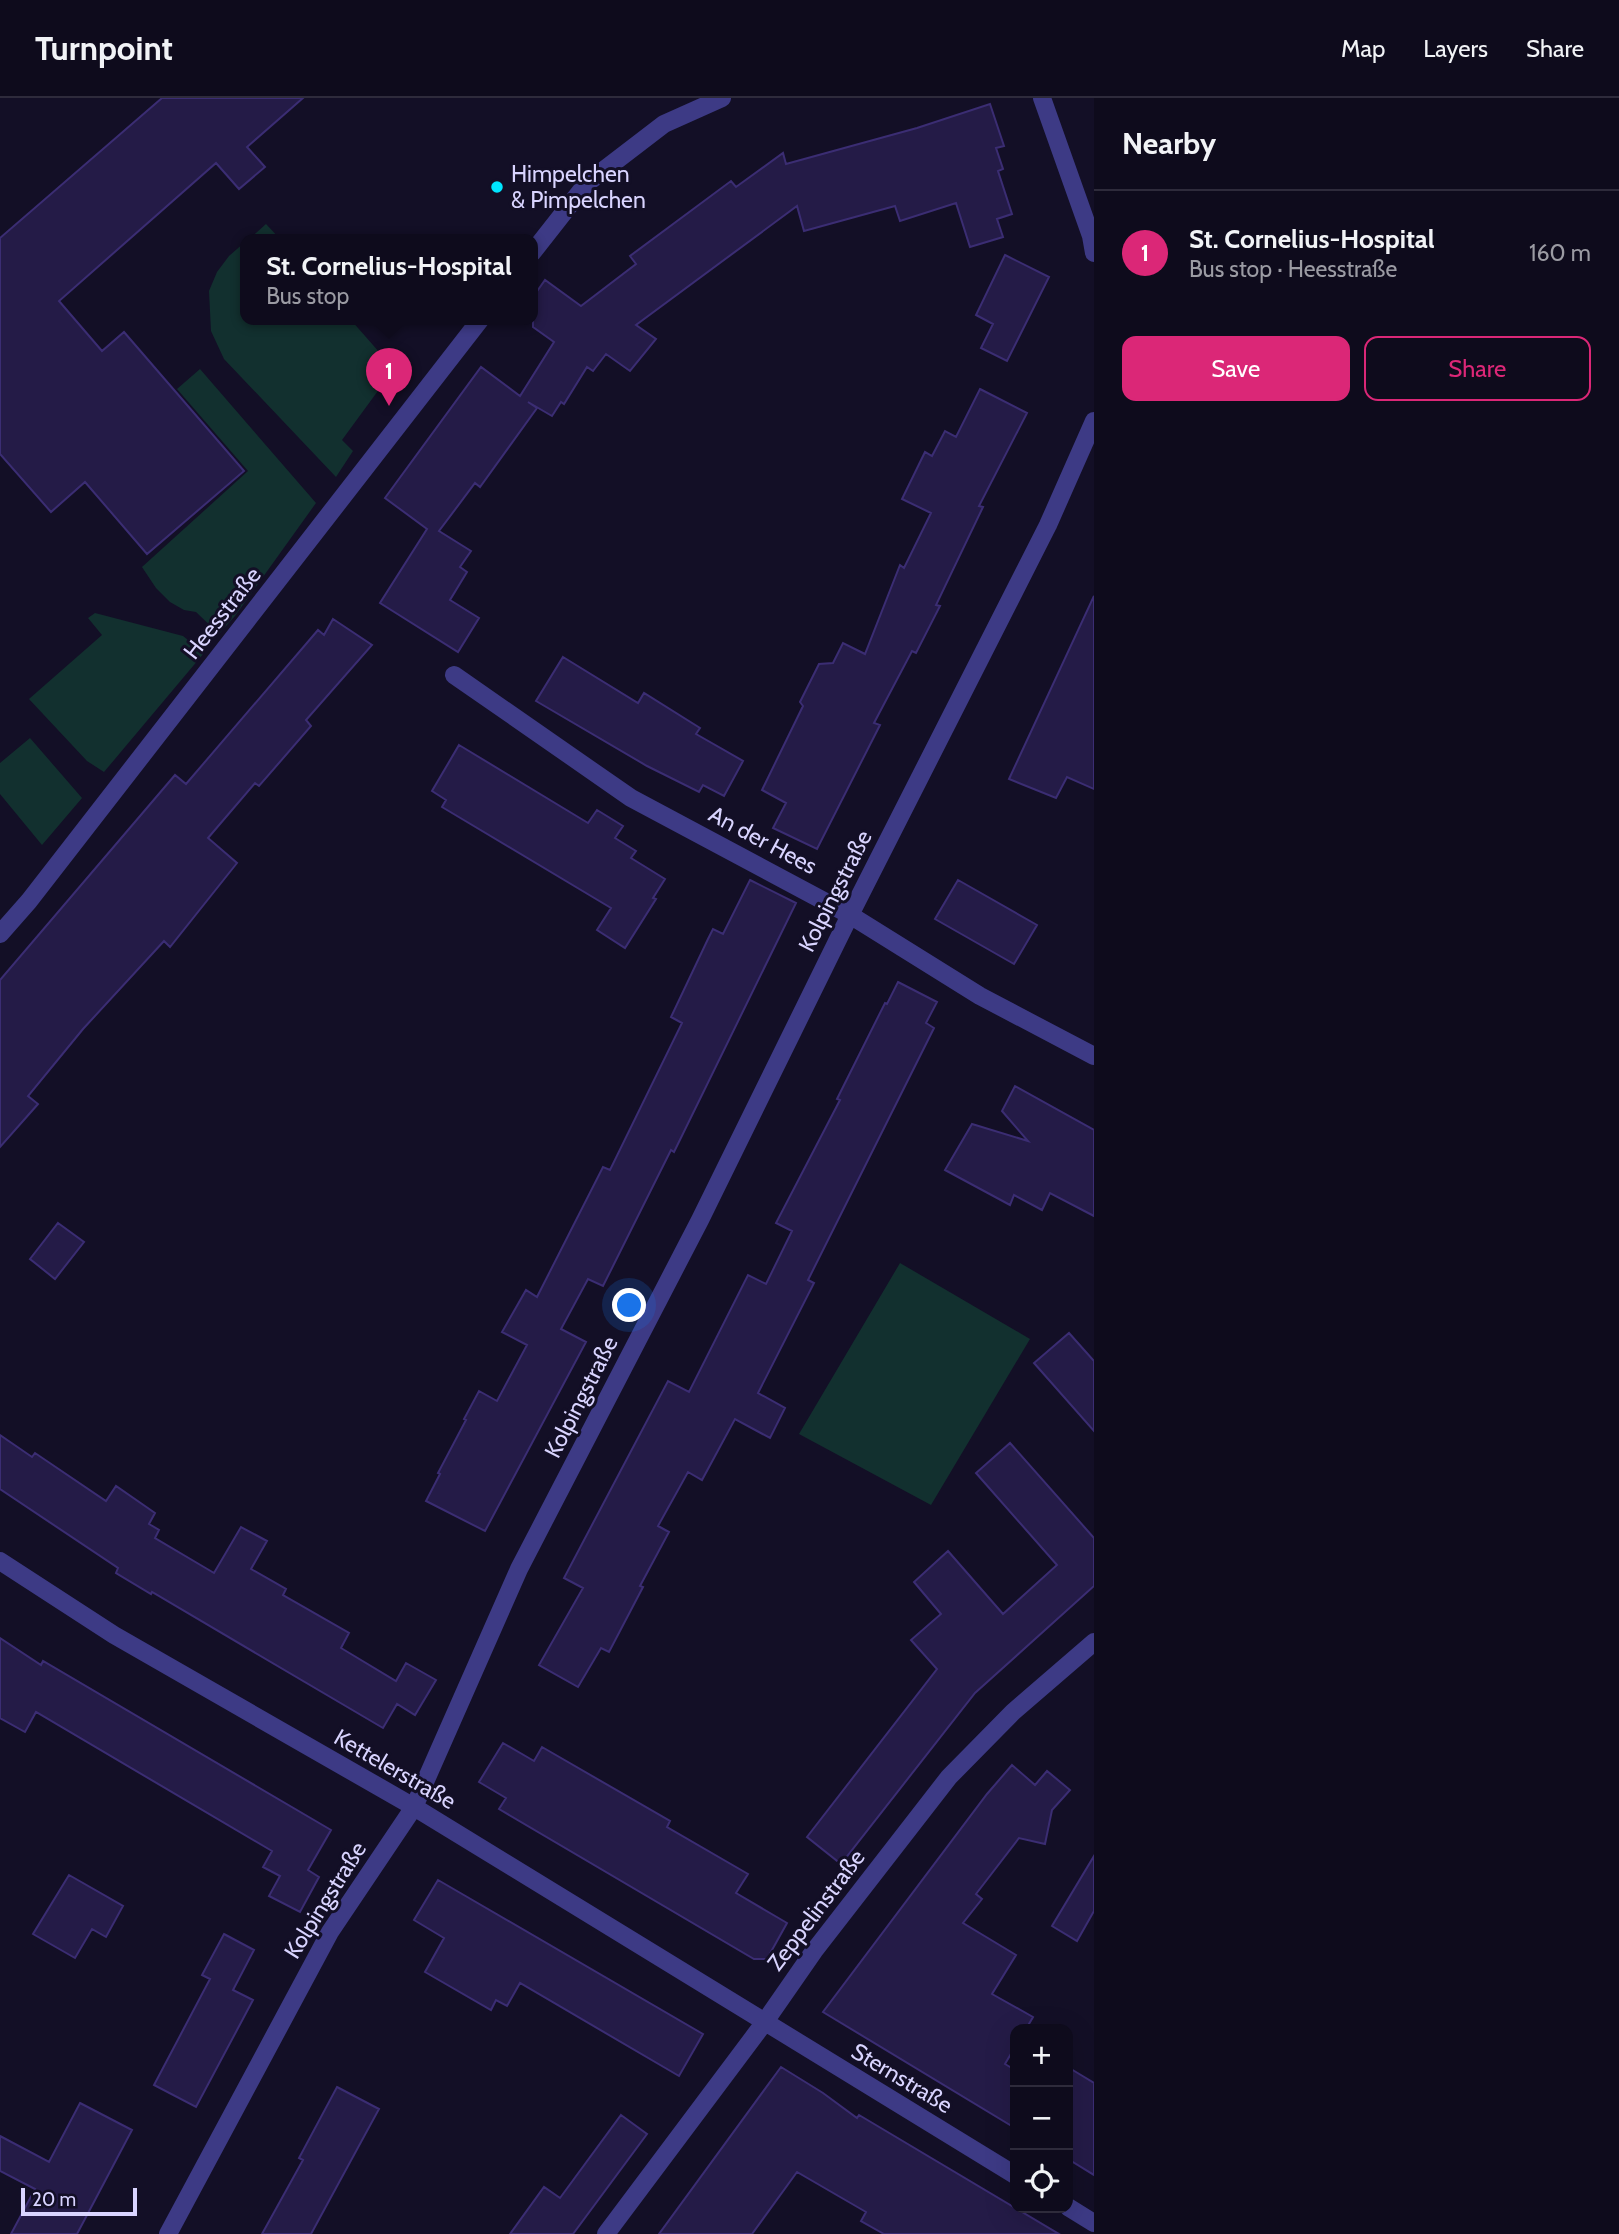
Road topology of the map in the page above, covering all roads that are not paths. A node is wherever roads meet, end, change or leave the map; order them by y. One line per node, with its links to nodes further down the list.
1 (722, 98): 3 (street)
2 (1042, 98): 4 (street)
3 (538, 247)
4 (1094, 253)
5 (476, 325): 9 (street, Heesstraße)
6 (1094, 421): 8 (street, Kolpingstraße)
7 (454, 675): 8 (street, An der Hees)
8 (850, 915): 10 (street, An der Hees); 13 (street, Kolpingstraße)
9 (0, 934)
10 (1094, 1056)
11 (0, 1561): 13 (street, Kettelerstraße)
12 (1094, 1642): 14 (street, Zeppelinstraße)
13 (414, 1807): 14 (street, Kettelerstraße); 18 (street, Kolpingstraße)
14 (764, 2023): 15 (street, Sternstraße); 19 (street, Zeppelinstraße)
15 (1010, 2172)
16 (1073, 2210): 17 (street)
17 (1094, 2223)
18 (168, 2234)
19 (606, 2234)

